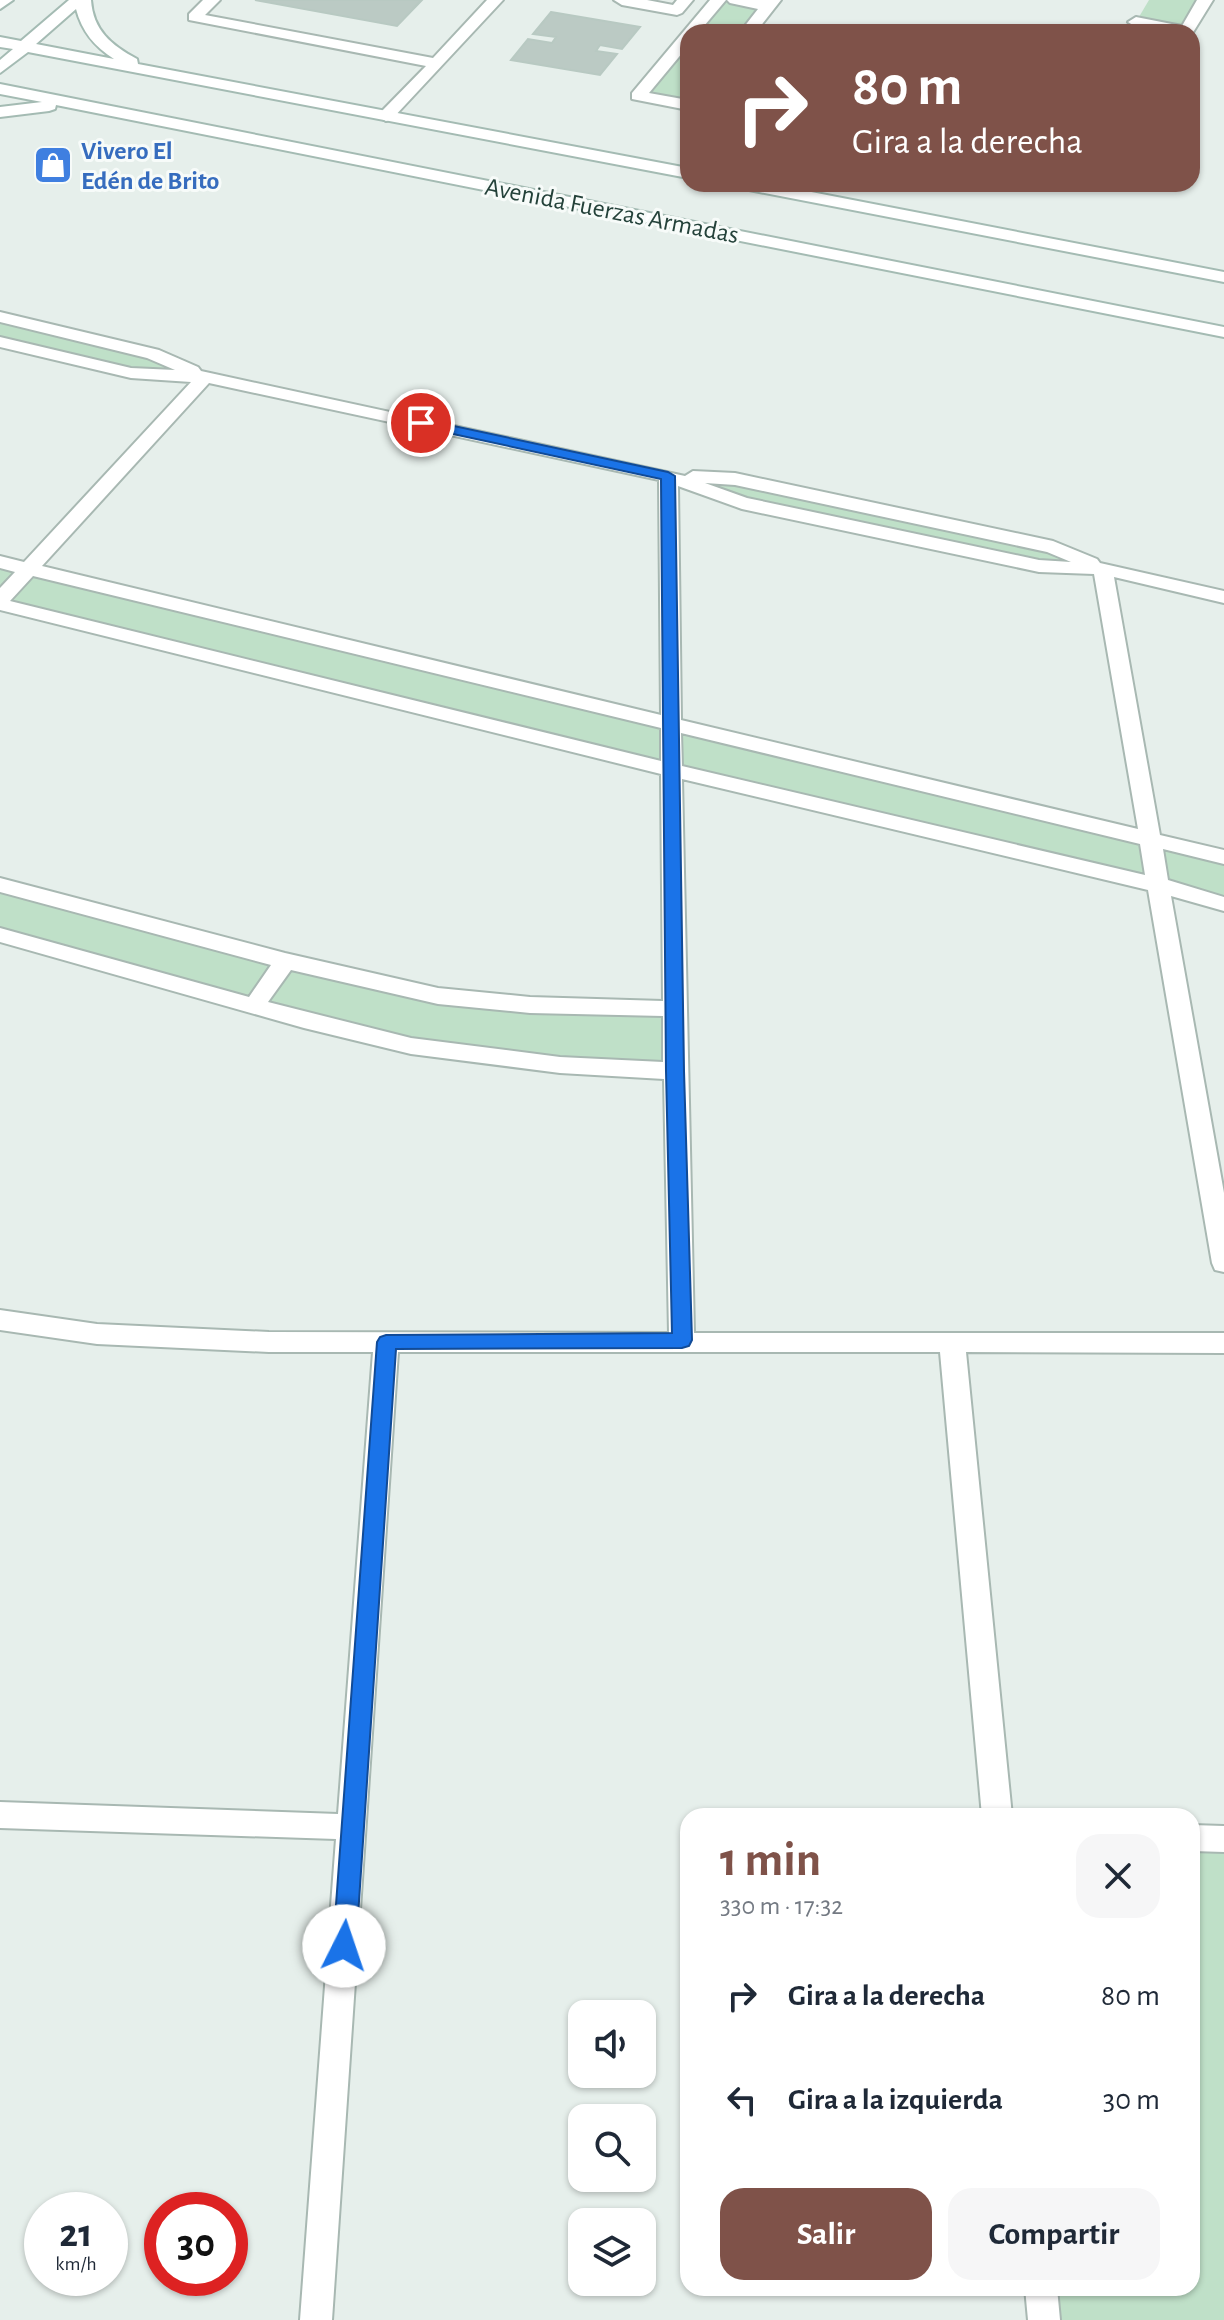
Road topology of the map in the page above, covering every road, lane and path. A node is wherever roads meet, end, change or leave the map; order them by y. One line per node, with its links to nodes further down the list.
1 (5, 0): 11 (street)
2 (81, 0): 17 (street); 20 (street)
3 (212, 0): 18 (street)
4 (495, 0): 18 (street)
5 (622, 0): 6 (street)
6 (685, 0)
7 (718, 0): 12 (street)
8 (735, 0): 10 (street)
9 (1205, 0): 14 (street)
10 (771, 3): 13 (street)
11 (0, 4)
12 (698, 24)
13 (754, 24)
14 (1190, 24)
15 (0, 42): 17 (street, Avenida Fuerzas Armadas)
16 (680, 46): 22 (street)
17 (23, 47): 19 (street); 20 (street, Avenida Fuerzas Armadas)
18 (437, 63): 25 (street)
19 (0, 68)
20 (151, 72): 25 (street, Avenida Fuerzas Armadas)
21 (0, 89): 23 (street, Avenida Fuerzas Armadas)
22 (680, 104)
23 (89, 106): 24 (street); 30 (street, Avenida Fuerzas Armadas)
24 (0, 112)
25 (386, 116): 26 (street, Avenida Fuerzas Armadas)
26 (680, 171)
27 (785, 192): 28 (street, Avenida Fuerzas Armadas)
28 (1224, 277)
29 (0, 317): 32 (street)
30 (1224, 332)
31 (0, 342): 32 (street)
32 (205, 377): 33 (street); 36 (street)
33 (668, 476): 35 (street); 39 (street)
34 (0, 562): 36 (street)
35 (1103, 569): 37 (street); 41 (street)
36 (28, 570): 38 (street); 39 (street)
37 (1224, 597)
38 (0, 602): 40 (street)
39 (671, 723): 40 (street); 41 (street)
40 (672, 770): 44 (street); 49 (street)
41 (1150, 840): 42 (street); 44 (street)
42 (1224, 857)
43 (0, 885): 47 (street)
44 (1159, 885): 45 (street); 51 (street)
45 (1224, 904)
46 (0, 935): 48 (street)
47 (285, 961): 48 (street); 49 (street)
48 (254, 1006): 50 (street)
49 (675, 1009): 50 (street)
50 (675, 1071): 53 (street)
51 (1224, 1263)
52 (0, 1320): 54 (street)
53 (682, 1340): 54 (street); 55 (street)
54 (386, 1342): 59 (street)
55 (952, 1342): 56 (street); 57 (street)
56 (1224, 1343)
57 (996, 1808)
58 (0, 1815): 59 (street)
59 (353, 1827): 63 (street)
60 (1200, 1838): 61 (street)
61 (1224, 1839)
62 (1042, 2296): 64 (street)
63 (316, 2320)
64 (1044, 2320)

